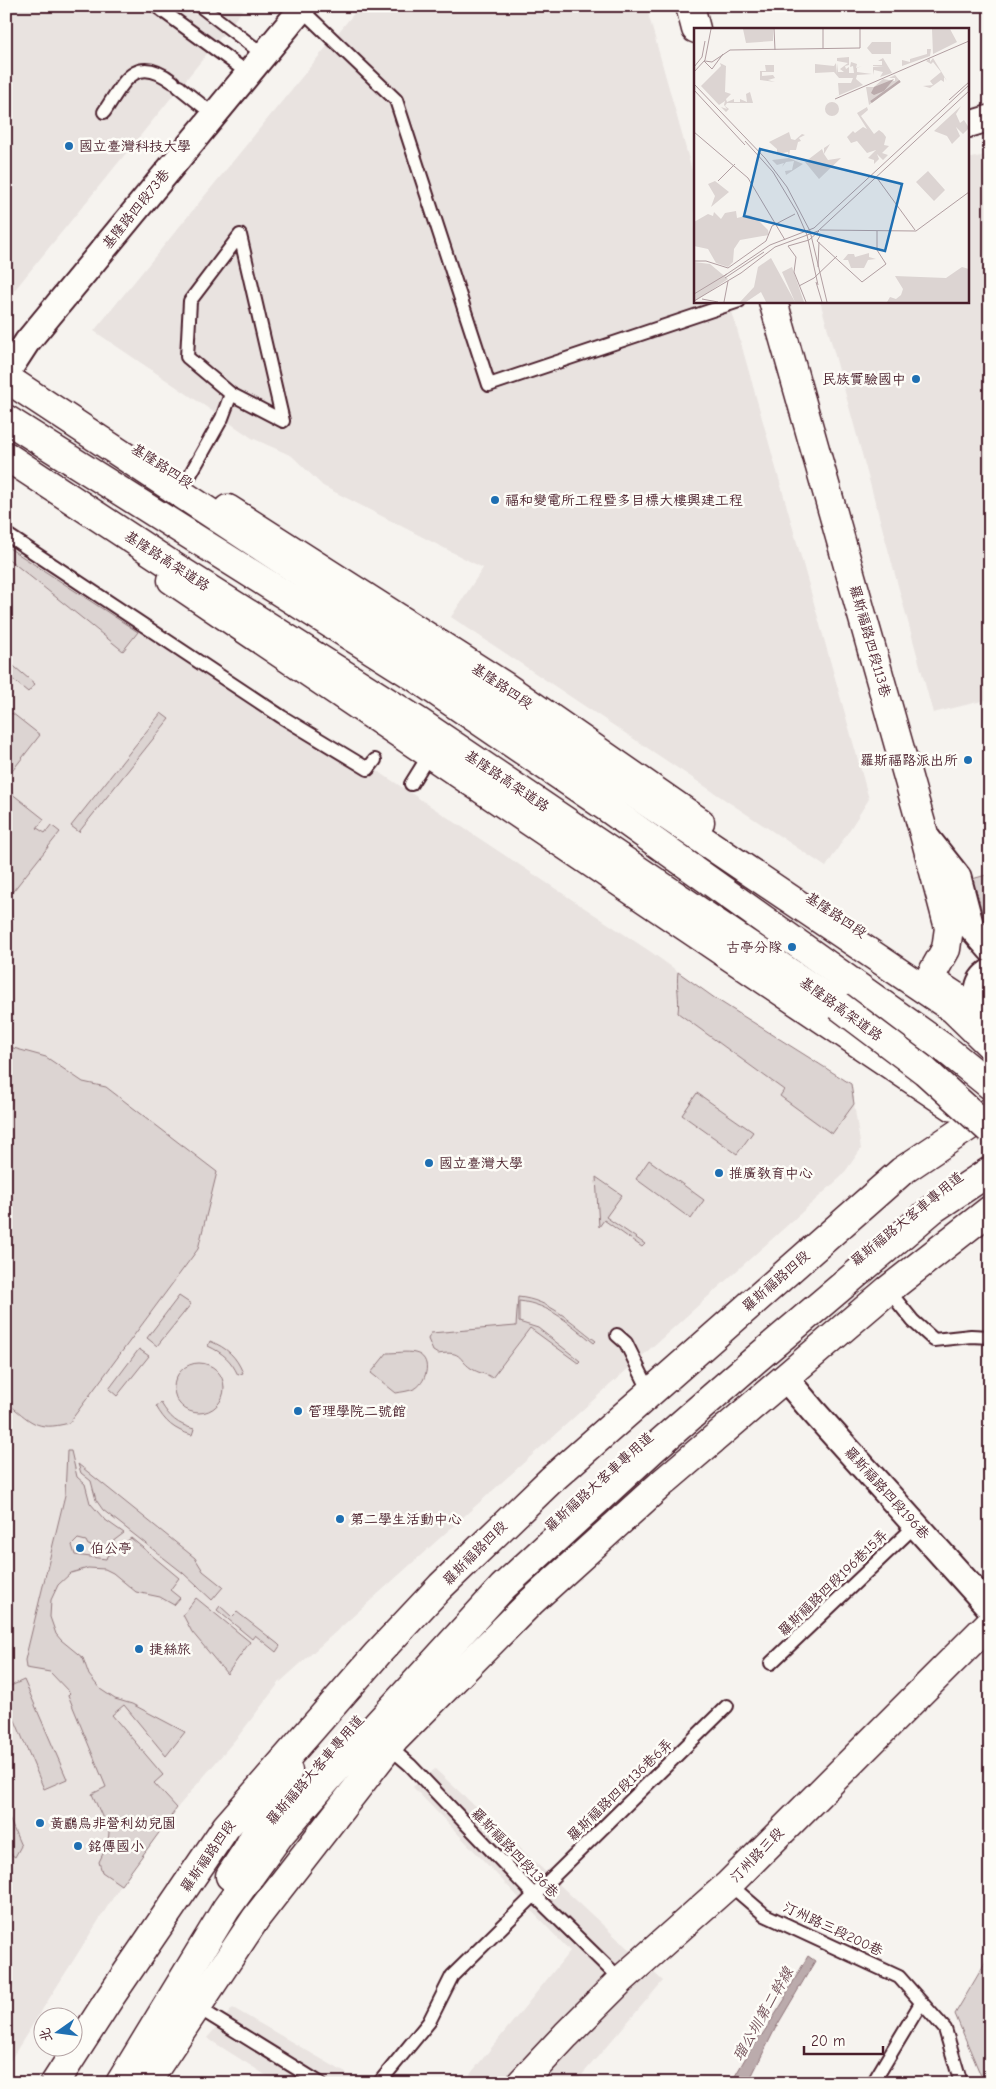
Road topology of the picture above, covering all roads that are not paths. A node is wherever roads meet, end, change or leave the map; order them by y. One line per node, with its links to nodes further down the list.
1 (156, 6): 6 (lane)
2 (200, 6): 6 (lane)
3 (690, 6): 5 (main road)
4 (302, 8): 6 (street, 基隆路四段73巷); 11 (lane)
5 (696, 28)
6 (256, 64): 8 (street, 基隆路四段73巷)
7 (104, 112): 8 (lane)
8 (214, 115): 13 (street, 基隆路四段73巷)
9 (990, 118): 10 (street)
10 (968, 125)
11 (736, 302)
12 (773, 302): 23 (main road, 羅斯福路四段113巷)
13 (7, 371): 18 (main road, 基隆路四段); 28 (main road)
14 (231, 394): 14 (lane); 18 (lane)
15 (6, 419): 29 (main road)
16 (6, 456): 30 (main road, 基隆路高架道路, bridge)
17 (6, 470): 20 (main road)
18 (186, 482): 26 (main road, 基隆路四段)
19 (6, 534): 21 (lane)
20 (429, 755): 22 (lane); 30 (main road)
21 (375, 760)
22 (410, 784)
23 (924, 834): 24 (street); 26 (main road, 羅斯福路四段113巷)
24 (990, 949)
25 (990, 972): 27 (street)
26 (929, 979): 27 (main road, 基隆路四段)
27 (986, 1017)
28 (990, 1045)
29 (990, 1085)
30 (987, 1121): 38 (main road, 羅斯福路四段)
31 (990, 1154): 47 (main road, 羅斯福路大客車專用道)
32 (990, 1171): 46 (main road, 羅斯福路大客車專用道)
33 (990, 1210): 34 (main road)
34 (888, 1290): 36 (lane); 37 (main road)
35 (617, 1335): 38 (lane)
36 (990, 1337)
37 (786, 1378): 39 (street, 羅斯福路四段196巷); 45 (main road)
38 (650, 1392): 44 (main road, 羅斯福路四段)
39 (916, 1525): 40 (street, 羅斯福路四段196巷); 42 (lane, 羅斯福路四段196巷15弄)
40 (990, 1608)
41 (990, 1623): 48 (main road, 汀州路三段)
42 (771, 1663)
43 (727, 1706): 49 (lane, 羅斯福路四段136巷6弄)
44 (311, 1728): 47 (main road, 羅斯福路大客車專用道); 53 (main road, 羅斯福路四段)
45 (392, 1743): 46 (main road, 羅斯福路大客車專用道); 49 (lane, 羅斯福路四段136巷); 52 (main road)
46 (306, 1805): 55 (main road, 羅斯福路大客車專用道)
47 (246, 1850): 54 (main road, 羅斯福路大客車專用道)
48 (729, 1884): 50 (main road, 汀州路三段); 51 (lane, 汀州路三段200巷)
49 (534, 1895): 50 (lane, 羅斯福路四段136巷); 58 (lane, 羅斯福路四段136巷6弄)
50 (622, 1980): 59 (main road, 汀州路三段)
51 (921, 2003): 60 (lane); 61 (lane, 汀州路三段200巷)
52 (197, 2007): 56 (main road); 57 (lane)
53 (55, 2083)
54 (103, 2083)
55 (120, 2083)
56 (146, 2083)
57 (320, 2083)
58 (379, 2083)
59 (521, 2083)
60 (873, 2083)
61 (961, 2083)

